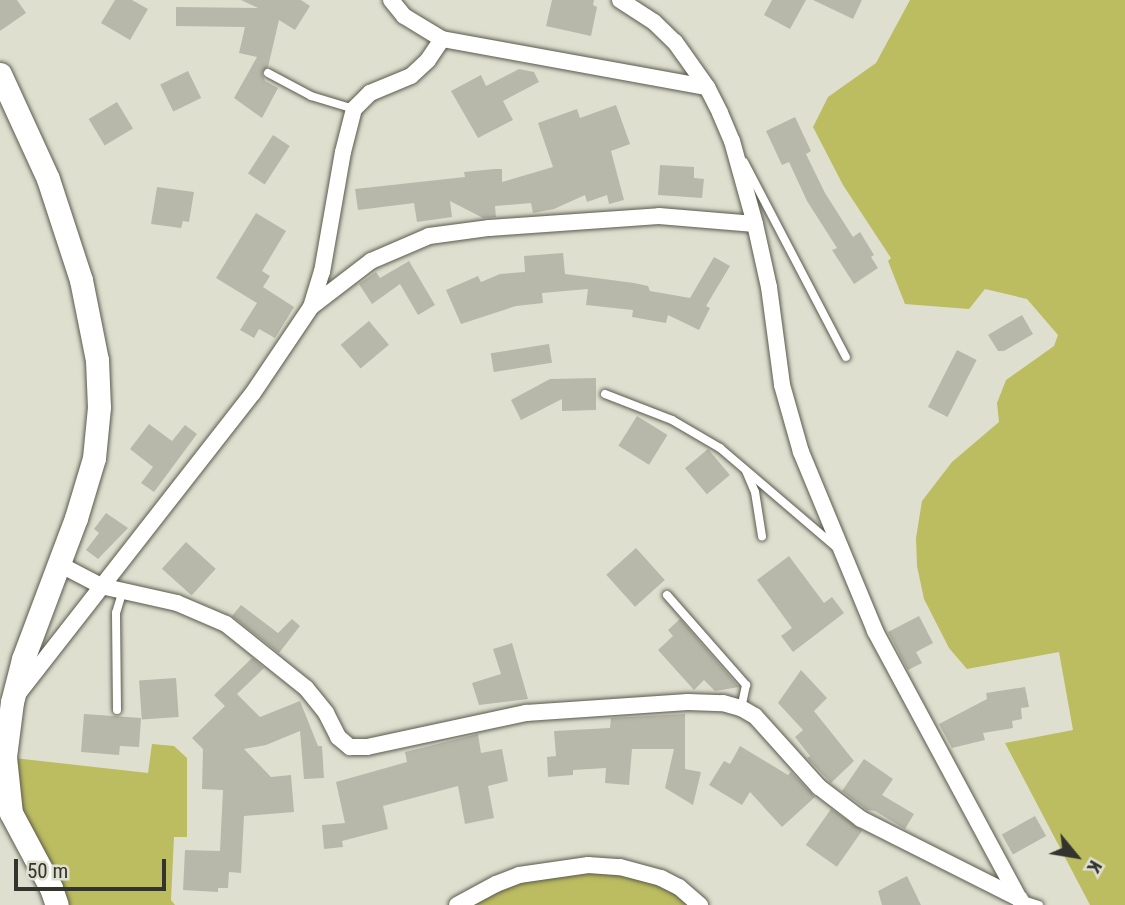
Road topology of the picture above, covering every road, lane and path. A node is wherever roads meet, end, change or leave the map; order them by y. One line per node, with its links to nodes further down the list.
1 (390, 0): 3 (street)
2 (620, 0): 6 (street)
3 (442, 39): 6 (street); 7 (street)
4 (268, 73): 7 (lane)
5 (0, 74): 16 (street)
6 (707, 88): 8 (street)
7 (354, 109): 10 (street)
8 (732, 141): 9 (street); 11 (lane)
9 (755, 223): 10 (street); 15 (street)
10 (312, 307): 17 (street)
11 (846, 357)
12 (605, 394): 13 (lane)
13 (745, 468): 14 (lane); 15 (lane)
14 (762, 536)
15 (844, 553): 23 (street)
16 (59, 564): 17 (street); 20 (street)
17 (100, 586): 18 (street); 20 (street)
18 (123, 590): 21 (street); 22 (lane)
19 (667, 595): 21 (lane)
20 (12, 702): 24 (street)
21 (741, 708): 23 (street)
22 (117, 710)
23 (1022, 902): 27 (lane)
24 (57, 905)
25 (457, 905): 26 (street)
26 (700, 905)
27 (1039, 905)

